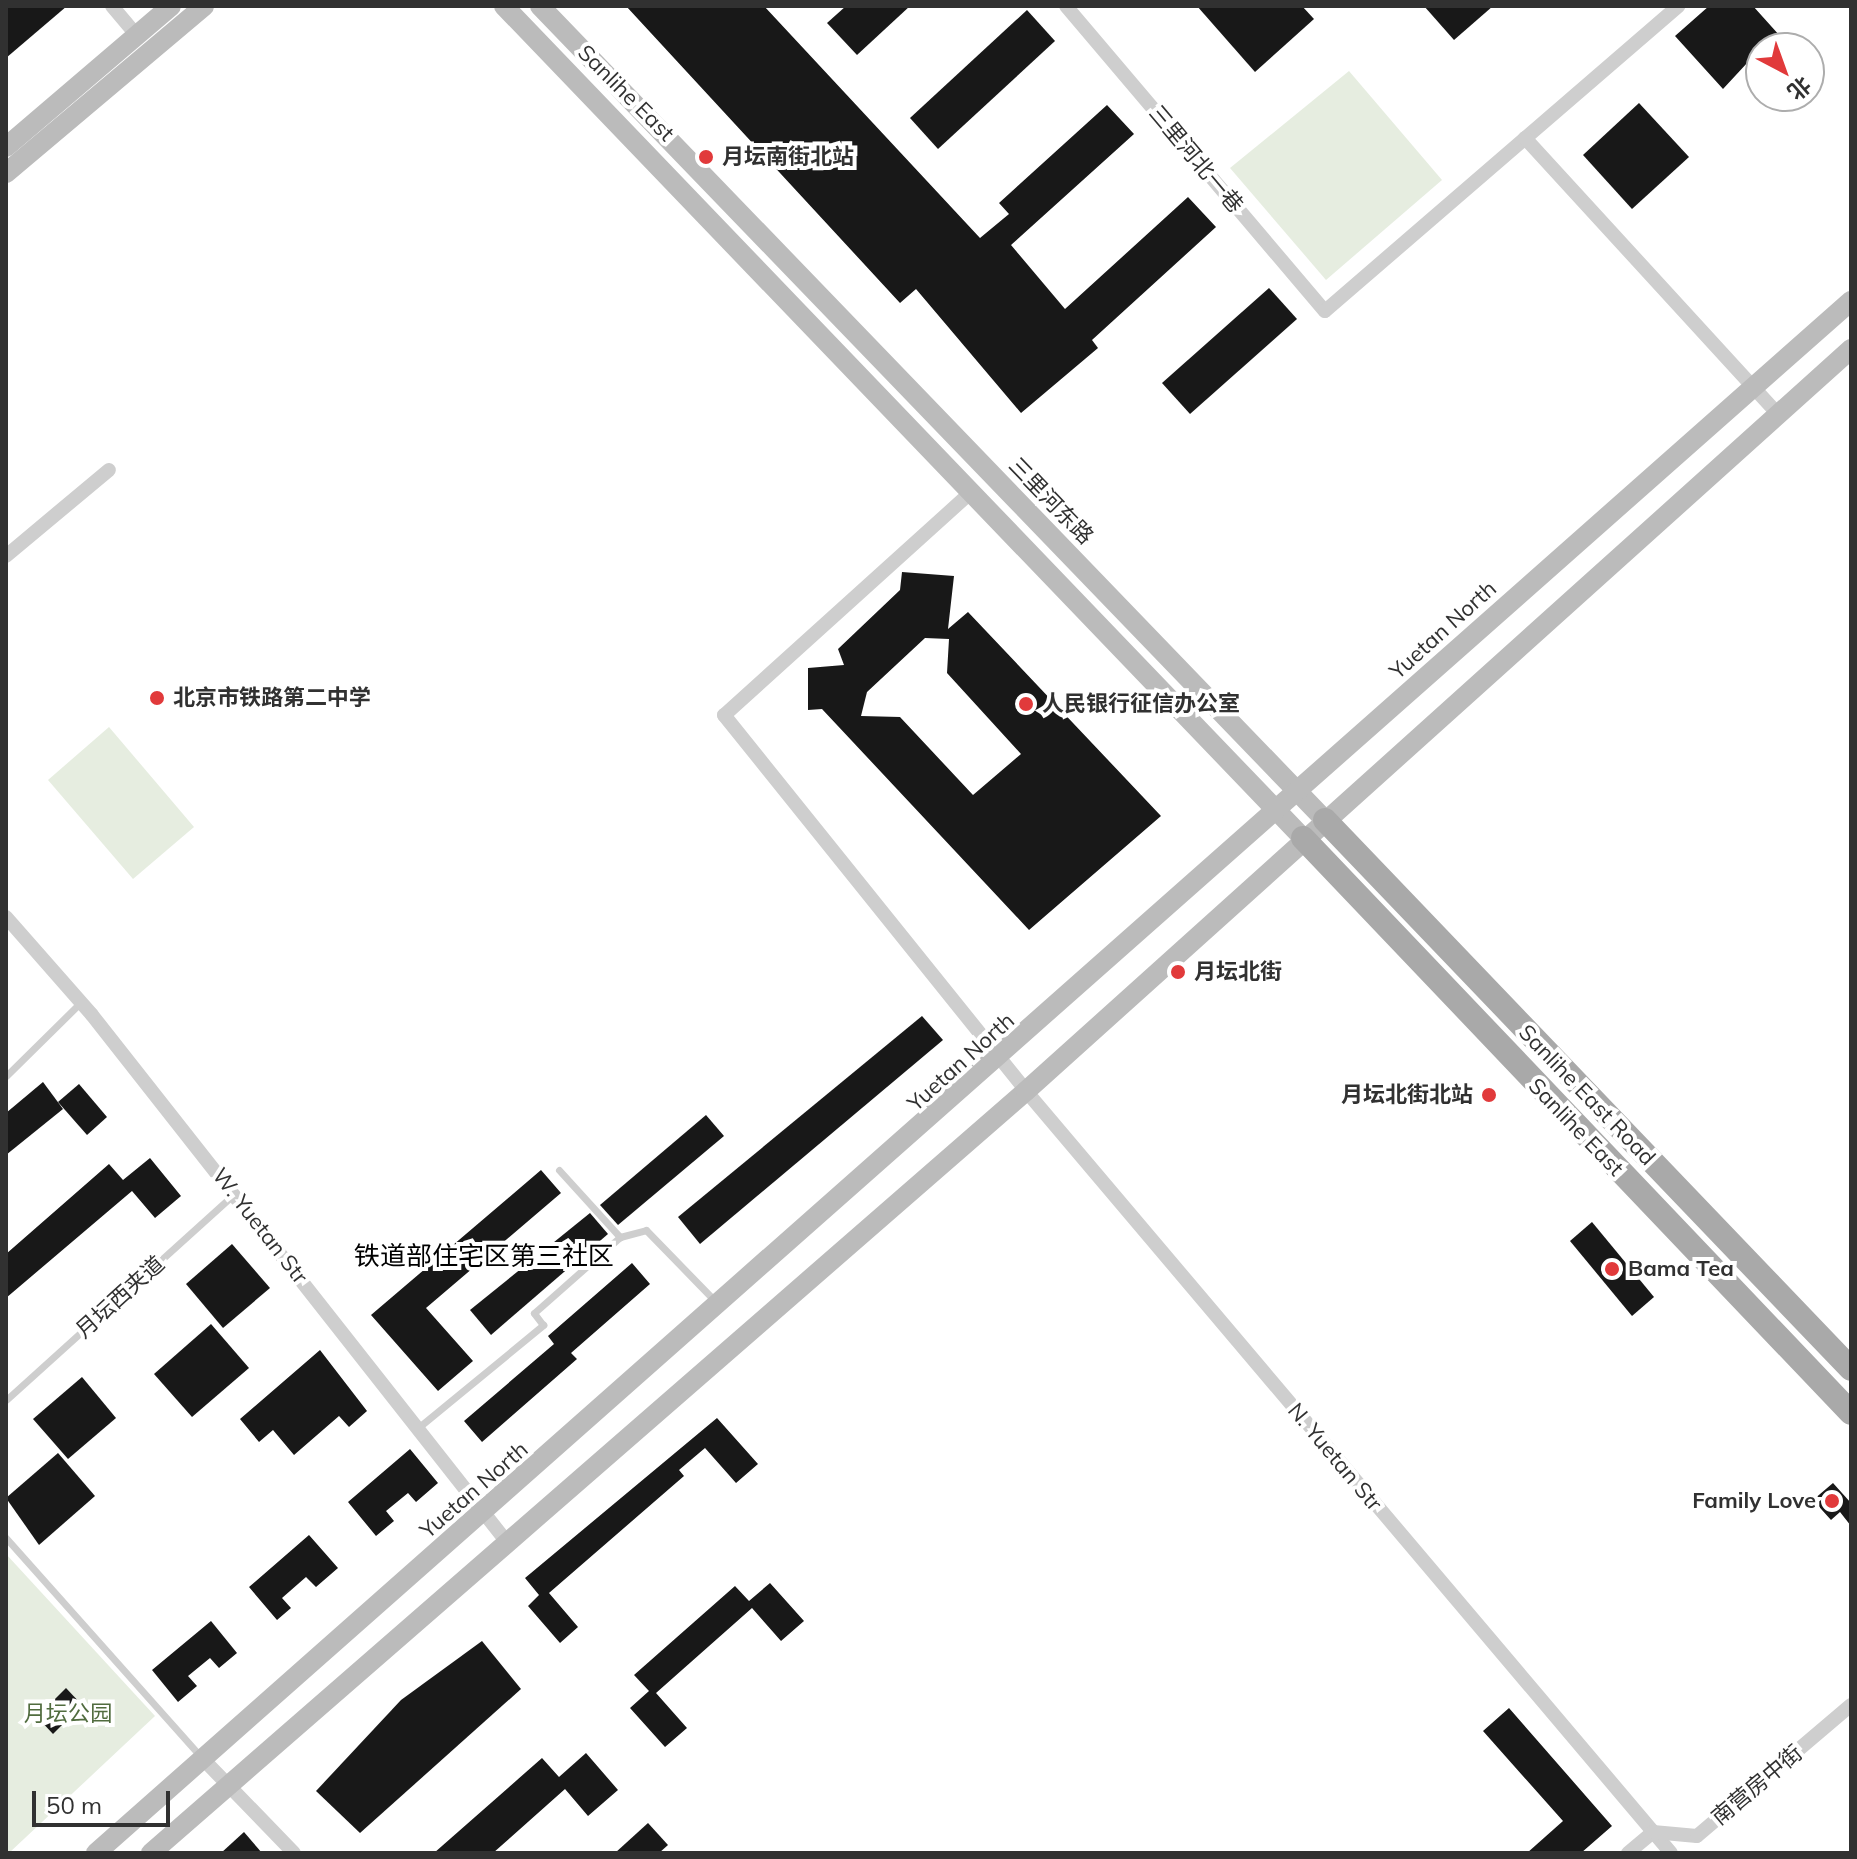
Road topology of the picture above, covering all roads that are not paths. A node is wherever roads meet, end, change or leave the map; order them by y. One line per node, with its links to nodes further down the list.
1 (112, 6): 8 (street)
2 (171, 6): 8 (main road)
3 (204, 6): 11 (main road)
4 (504, 6): 17 (main road)
5 (540, 6): 19 (main road, Sanlihe East)
6 (1066, 6): 9 (street, 三里河北一巷)
7 (1678, 6): 9 (street)
8 (136, 35): 10 (main road)
9 (1525, 138): 14 (street)
10 (6, 147)
11 (6, 173)
12 (1851, 301): 14 (main road, Yuetan North)
13 (1851, 349): 15 (main road)
14 (1753, 387): 15 (street); 19 (main road, Yuetan North)
15 (1778, 414): 21 (main road)
16 (109, 470): 18 (street)
17 (969, 494): 20 (main road); 25 (street, N. Yuetan Str)
18 (6, 556)
19 (1296, 792): 20 (main road, Yuetan North); 21 (main road)
20 (1278, 811): 22 (main road); 25 (main road, Yuetan North)
21 (1325, 820): 22 (main road); 32 (main road, Sanlihe East Road)
22 (1303, 838): 27 (main road); 34 (main road, Sanlihe East)
23 (6, 917): 24 (street, W. Yuetan Str)
24 (81, 1002): 26 (lane); 29 (street, W. Yuetan Str)
25 (1001, 1059): 27 (street, N. Yuetan Str); 31 (main road, Yuetan North)
26 (6, 1076)
27 (1026, 1091): 38 (main road); 42 (street, N. Yuetan Str)
28 (559, 1170): 30 (lane)
29 (234, 1194): 33 (lane, 月坛西夹道); 35 (street, W. Yuetan Str)
30 (620, 1237): 31 (lane); 35 (lane)
31 (721, 1305): 36 (main road, Yuetan North)
32 (1851, 1369)
33 (6, 1400)
34 (1851, 1413)
35 (419, 1427): 36 (street, W. Yuetan Str)
36 (483, 1515): 38 (street, W. Yuetan Str); 40 (main road, Yuetan North)
37 (6, 1538): 40 (lane)
38 (506, 1541): 41 (main road)
39 (1851, 1705): 42 (street, 南营房中街)
40 (202, 1758): 41 (street); 43 (main road, Yuetan North)
41 (227, 1784): 44 (main road); 45 (street)
42 (1653, 1832): 46 (street); 47 (street, N. Yuetan Str)
43 (96, 1853)
44 (151, 1853)
45 (294, 1853)
46 (1628, 1853)
47 (1671, 1853)

